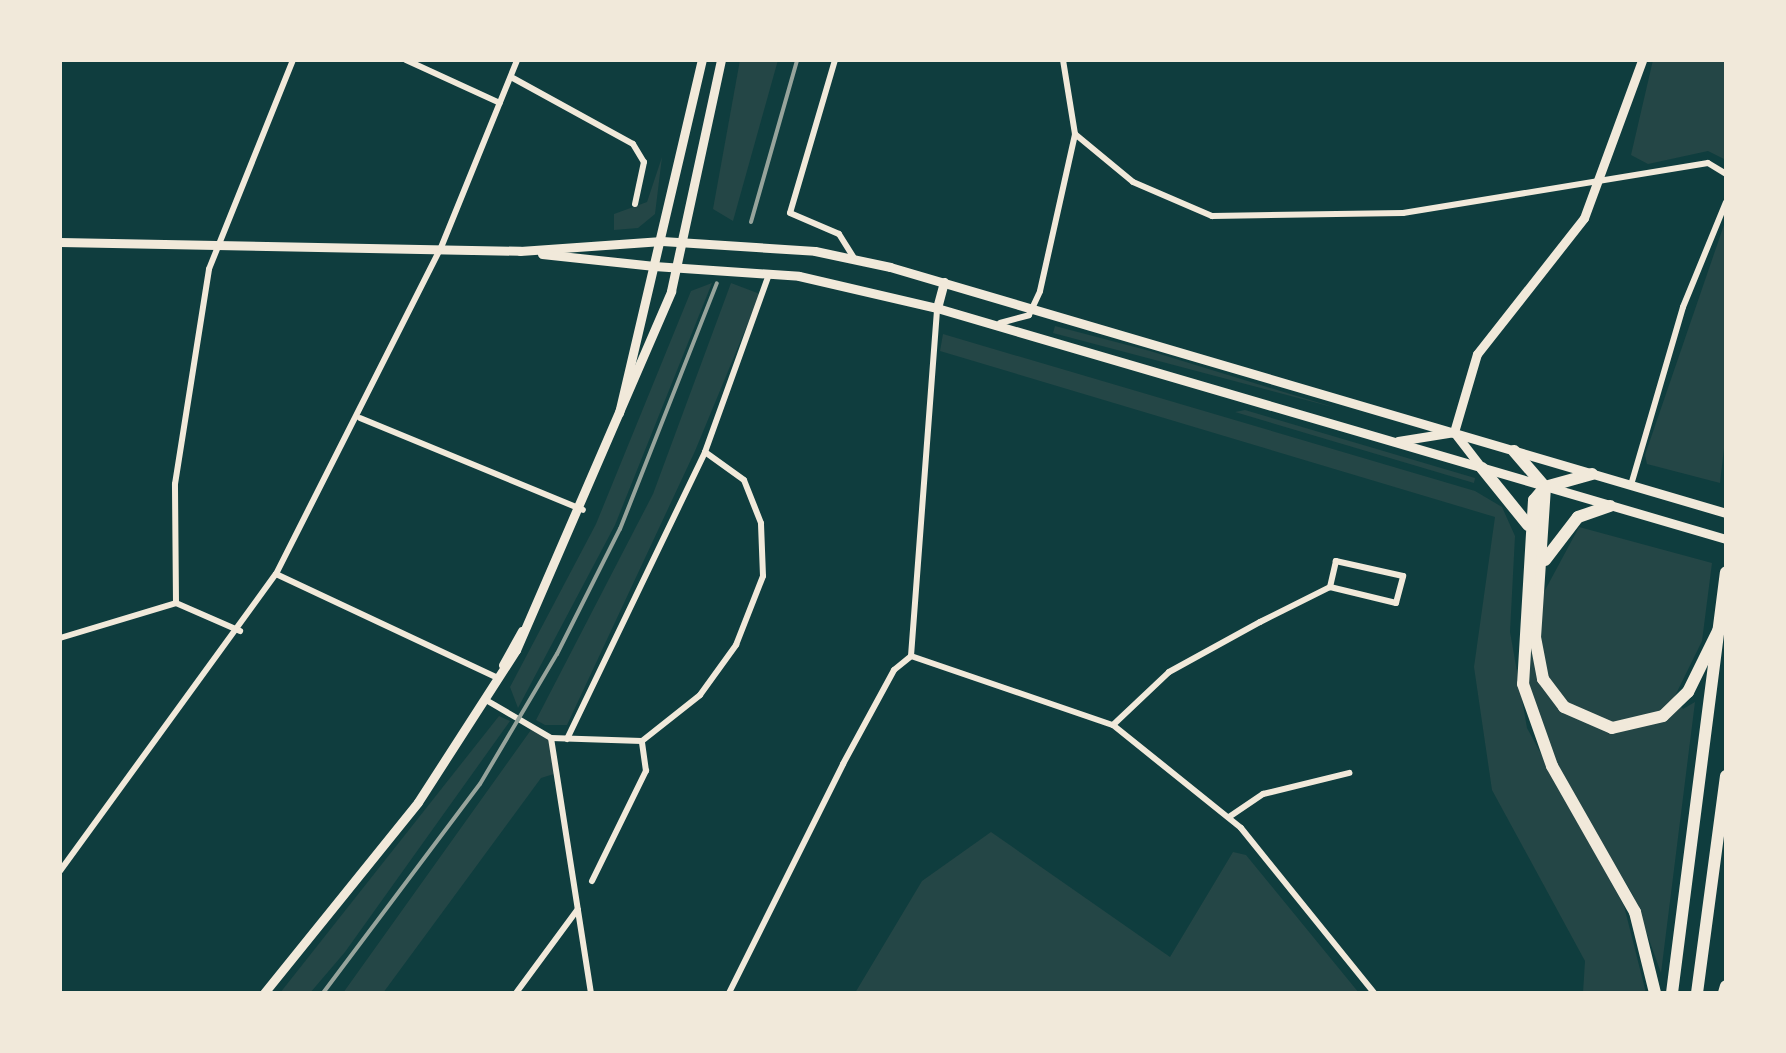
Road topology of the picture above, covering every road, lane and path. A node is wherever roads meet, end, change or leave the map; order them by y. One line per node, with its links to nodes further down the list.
1 (293, 60): 19 (street)
2 (406, 60): 10 (street)
3 (517, 60): 9 (street)
4 (702, 60): 16 (main road)
5 (721, 60): 18 (main road)
6 (834, 60): 22 (street)
7 (1063, 60): 11 (street)
8 (1642, 60): 13 (main road)
9 (511, 78): 10 (street); 15 (street)
10 (500, 103): 20 (street)
11 (1075, 134): 13 (street); 28 (street)
12 (1726, 174): 13 (street)
13 (1603, 178): 31 (main road)
14 (1726, 202): 38 (street)
15 (635, 204)
16 (662, 241): 18 (main road); 21 (main road); 23 (main road)
17 (60, 242): 19 (main road)
18 (686, 242): 22 (main road); 24 (main road)
19 (214, 245): 20 (main road); 49 (street)
20 (440, 250): 21 (main road); 30 (street)
21 (520, 251): 23 (main road)
22 (854, 258): 26 (main road)
23 (654, 266): 24 (main road); 33 (main road)
24 (678, 268): 25 (main road); 33 (main road)
25 (763, 272): 27 (main road); 35 (street)
26 (944, 282): 27 (main road); 28 (main road)
27 (937, 308): 29 (main road); 53 (street)
28 (1035, 309): 29 (street); 31 (main road)
29 (991, 324): 32 (main road)
30 (360, 418): 41 (street); 47 (street)
31 (1454, 432): 32 (main road); 34 (main road); 36 (main road)
32 (1393, 442): 36 (main road)
33 (609, 449): 41 (main road)
34 (1514, 450): 37 (main road); 39 (highway)
35 (706, 452): 58 (street); 59 (street)
36 (1482, 468): 39 (main road); 43 (highway)
37 (1592, 474): 38 (main road); 39 (highway)
38 (1630, 485): 42 (main road)
39 (1545, 487): 40 (main road); 43 (highway); 45 (highway)
40 (1610, 506): 44 (main road); 45 (highway)
41 (583, 510): 54 (main road)
42 (1726, 513)
43 (1529, 527): 71 (highway)
44 (1726, 540)
45 (1542, 566): 50 (highway)
46 (1726, 572): 50 (highway)
47 (276, 574): 51 (street); 54 (street)
48 (1330, 587): 48 (street); 56 (street)
49 (176, 603): 51 (street); 52 (street)
50 (1719, 629): 72 (highway)
51 (240, 631): 63 (street)
52 (60, 638)
53 (912, 656): 56 (street); 69 (street)
54 (500, 675): 55 (main road)
55 (486, 700): 57 (street); 66 (main road)
56 (1112, 725): 62 (street)
57 (552, 738): 58 (street); 65 (street)
58 (567, 740): 59 (street)
59 (642, 741): 64 (street)
60 (1349, 772): 62 (street)
61 (1726, 776): 73 (highway)
62 (1229, 817): 70 (street)
63 (60, 871)
64 (592, 882)
65 (578, 909): 67 (street); 68 (street)
66 (264, 993)
67 (516, 993)
68 (591, 993)
69 (729, 993)
70 (1374, 993)
71 (1655, 993)
72 (1672, 993)
73 (1698, 993)

